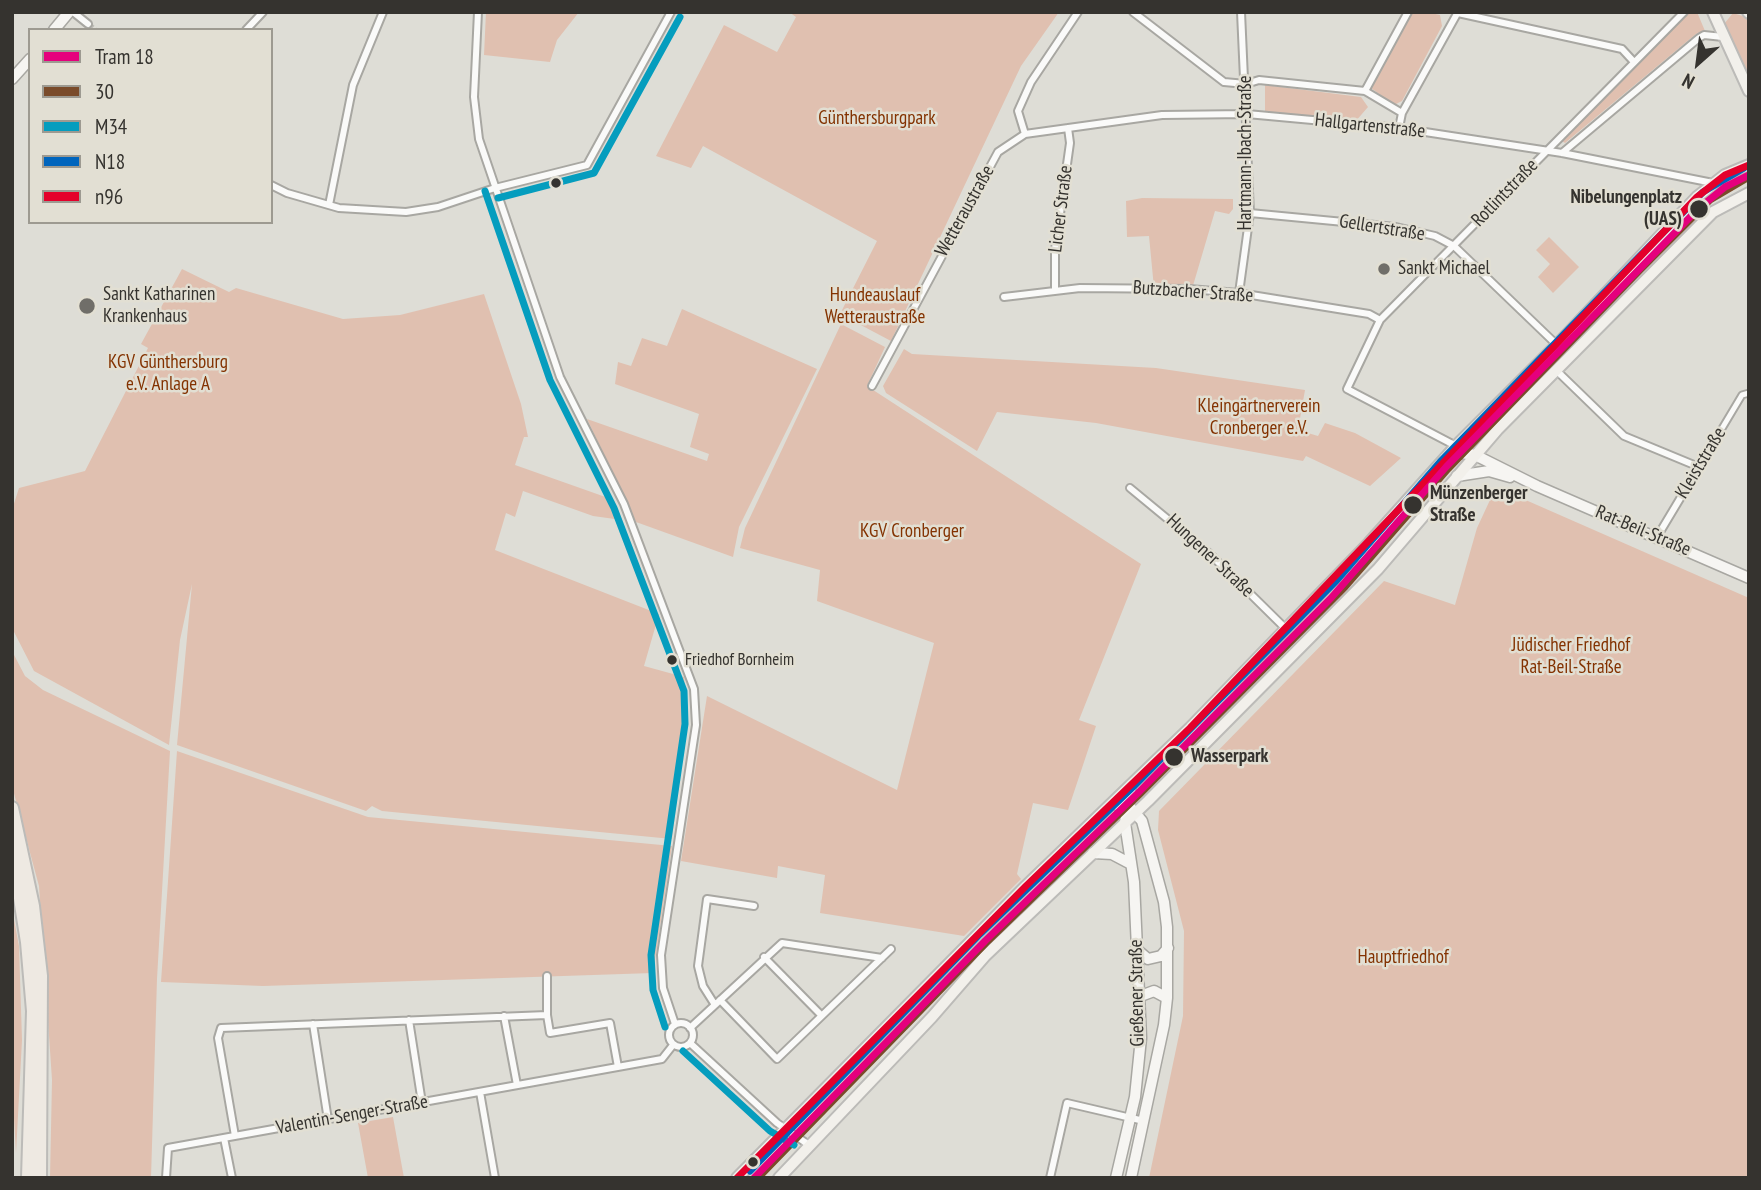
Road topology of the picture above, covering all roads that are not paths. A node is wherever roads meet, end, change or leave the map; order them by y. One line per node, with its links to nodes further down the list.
1 (71, 12): 14 (street); 15 (main road)
2 (263, 12): 16 (street)
3 (383, 12): 36 (street)
4 (478, 12): 34 (street)
5 (671, 12): 34 (street)
6 (1078, 12): 28 (street)
7 (1133, 12): 21 (street, Hallgartenstraße)
8 (1241, 12): 21 (street, Hartmann-Ibach-Straße)
9 (1408, 12): 22 (street)
10 (1458, 12): 19 (street); 24 (street)
11 (1684, 12): 19 (street, Rotlintstraße)
12 (1713, 12): 17 (main road)
13 (1725, 12): 17 (main road)
14 (88, 24)
15 (56, 28)
16 (248, 28)
17 (1721, 31): 23 (main road); 30 (street, Rotlintstraße)
18 (28, 60): 20 (main road)
19 (1634, 62): 29 (street, Rotlintstraße)
20 (12, 79)
21 (1246, 84): 22 (street, Hallgartenstraße); 25 (street, Hartmann-Ibach-Straße)
22 (1365, 91): 24 (street, Hallgartenstraße)
23 (1749, 91)
24 (1402, 113): 27 (street)
25 (1247, 114): 26 (street, Hallgartenstraße); 27 (street, Hallgartenstraße); 37 (street, Hartmann-Ibach-Straße)
26 (1068, 128): 28 (street, Hallgartenstraße); 39 (street, Licher Straße)
27 (1399, 128): 29 (street, Hallgartenstraße)
28 (1026, 134): 45 (street, Wetteraustraße)
29 (1545, 151): 30 (street, Hallgartenstraße); 38 (street, Rotlintstraße)
30 (1562, 153): 32 (street, Hallgartenstraße)
31 (1749, 165): 32 (main road)
32 (1713, 183): 43 (main road)
33 (273, 186): 36 (street)
34 (495, 188): 36 (street); 82 (street)
35 (1749, 193): 44 (main road)
36 (329, 205)
37 (1250, 212): 38 (street, Gellertstraße); 40 (street, Hartmann-Ibach-Straße)
38 (1454, 246): 42 (street, Rotlintstraße); 43 (street, Gellertstraße)
39 (1055, 290): 40 (street, Butzbacher Straße); 41 (street, Butzbacher Straße)
40 (1239, 293): 42 (street, Butzbacher Straße)
41 (1004, 297)
42 (1380, 320): 47 (street, Rotlintstraße)
43 (1557, 345): 47 (main road)
44 (1557, 371): 48 (main road); 50 (street)
45 (872, 386)
46 (1749, 393): 50 (street, Kleiststraße)
47 (1456, 446): 48 (street); 49 (main road)
48 (1480, 457): 49 (main road); 51 (main road); 52 (main road, Rat-Beil-Straße)
49 (1444, 458): 56 (main road)
50 (1699, 467): 54 (street, Kleiststraße)
51 (1457, 476): 52 (main road, Rat-Beil-Straße); 58 (main road)
52 (1537, 486): 54 (main road, Rat-Beil-Straße)
53 (1130, 488): 56 (street, Hungener Straße)
54 (1657, 537): 55 (main road, Rat-Beil-Straße)
55 (1749, 578)
56 (1286, 629): 57 (main road)
57 (1131, 785): 59 (main road); 61 (main road)
58 (1148, 802): 61 (main road); 63 (main road, Gießener Straße)
59 (1113, 804): 61 (main road); 93 (main road)
60 (12, 808): 98 (highway)
61 (1132, 809): 62 (main road); 63 (main road, Gießener Straße)
62 (1125, 823): 65 (main road); 66 (main road, Gießener Straße)
63 (1144, 829): 69 (main road, Gießener Straße)
64 (12, 848): 97 (highway)
65 (1093, 853): 66 (main road); 96 (main road)
66 (1131, 864): 68 (main road, Gießener Straße)
67 (754, 906): 76 (street)
68 (1136, 948): 69 (main road); 74 (main road, Gießener Straße)
69 (1168, 948): 75 (main road, Gießener Straße)
70 (891, 949): 72 (street)
71 (764, 957): 72 (street); 76 (street); 78 (street)
72 (882, 958): 78 (street)
73 (547, 976): 77 (street)
74 (1138, 998): 75 (main road); 90 (main road, Gießener Straße)
75 (1167, 998): 92 (main road, Gießener Straße)
76 (717, 1002): 78 (street); 83 (street)
77 (547, 1015): 79 (street); 86 (street)
78 (821, 1015)
79 (505, 1016): 80 (street); 87 (street)
80 (409, 1020): 81 (street); 89 (street)
81 (313, 1024): 91 (street); 94 (street)
82 (675, 1024): 83 (street); 85 (street)
83 (690, 1028): 84 (street)
84 (690, 1043): 85 (street); 93 (street)
85 (673, 1045): 86 (street, Valentin-Senger-Straße)
86 (618, 1067): 87 (street, Valentin-Senger-Straße)
87 (517, 1085): 88 (street, Valentin-Senger-Straße)
88 (480, 1092): 89 (street, Valentin-Senger-Straße); 101 (street)
89 (422, 1102): 91 (street, Valentin-Senger-Straße)
90 (1131, 1117): 92 (street); 104 (street); 105 (main road, Gießener Straße)
91 (328, 1119): 94 (street, Valentin-Senger-Straße)
92 (1144, 1121): 106 (main road, Gießener Straße)
93 (785, 1128): 96 (street); 102 (main road)
94 (235, 1136): 95 (street, Valentin-Senger-Straße)
95 (224, 1138): 99 (street, Valentin-Senger-Straße); 100 (street)
96 (808, 1145): 103 (main road)
97 (28, 1178)
98 (40, 1178)
99 (166, 1178)
100 (232, 1178)
101 (495, 1178)
102 (737, 1178)
103 (779, 1178)
104 (1050, 1178)
105 (1116, 1178)
106 (1130, 1178)

